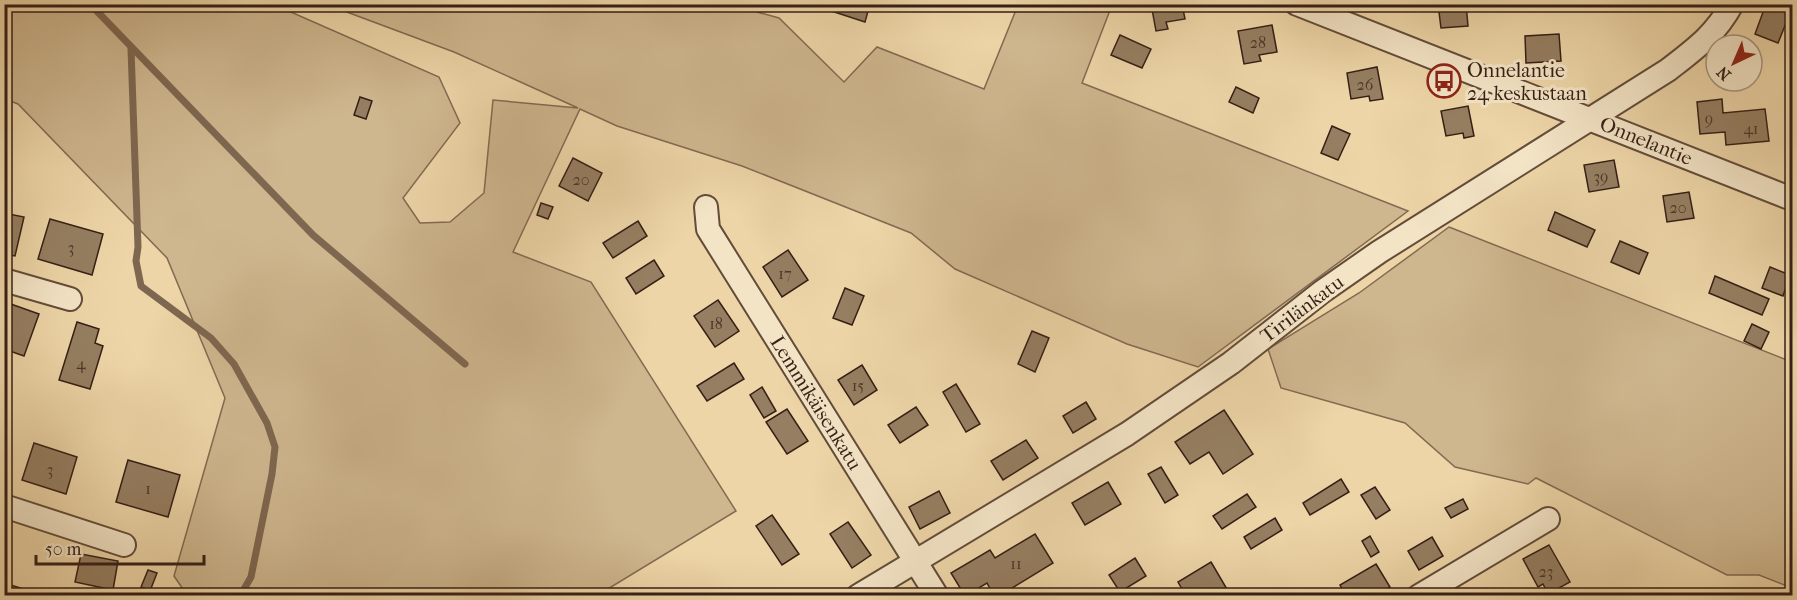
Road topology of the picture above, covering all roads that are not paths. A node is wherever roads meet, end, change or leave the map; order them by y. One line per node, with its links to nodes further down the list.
1 (1297, 4): 3 (street, Onnelantie)
2 (1732, 4): 3 (street, Tirilänkatu)
3 (1592, 119): 4 (street, Onnelantie); 11 (street, Tirilänkatu)
4 (1792, 199)
5 (706, 207): 11 (street, Lemmikäisenkatu)
6 (4, 280): 7 (street)
7 (70, 299)
8 (4, 506): 10 (street)
9 (1548, 519): 14 (street)
10 (124, 545)
11 (915, 562): 12 (street, Tirilänkatu); 13 (street, Lemmikäisenkatu)
12 (858, 596)
13 (937, 596)
14 (1419, 596)

